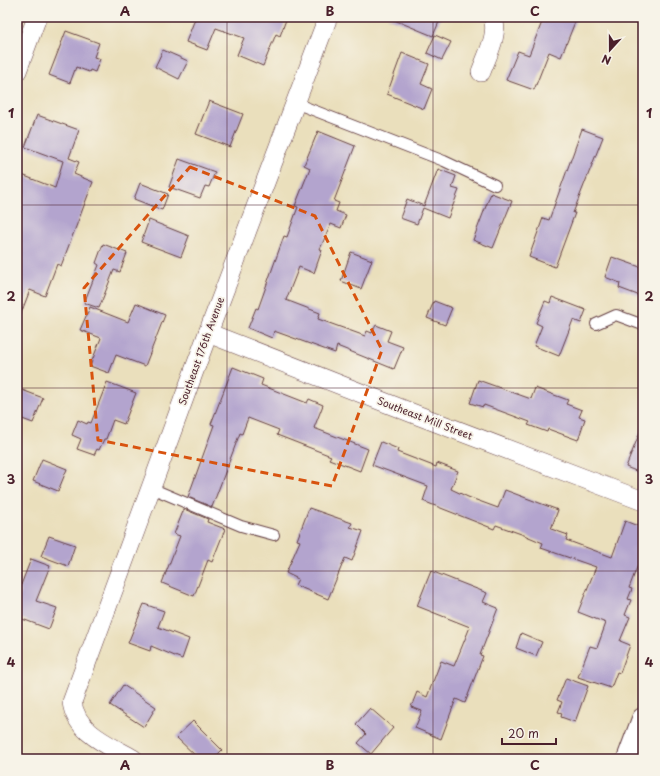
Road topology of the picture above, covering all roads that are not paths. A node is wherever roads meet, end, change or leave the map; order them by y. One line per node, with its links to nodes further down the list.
1 (37, 17): 4 (street)
2 (328, 17): 6 (street, Southeast 176th Avenue)
3 (493, 17): 5 (street)
4 (17, 71)
5 (481, 72)
6 (295, 103): 7 (lane); 10 (street, Southeast 176th Avenue)
7 (495, 185)
8 (596, 324): 9 (lane)
9 (643, 325)
10 (208, 333): 11 (street, Southeast 176th Avenue); 12 (street, Southeast Mill Street)
11 (151, 488): 13 (lane); 15 (street, Southeast 176th Avenue)
12 (643, 501)
13 (274, 534)
14 (643, 719): 16 (street)
15 (133, 759)
16 (628, 759)

